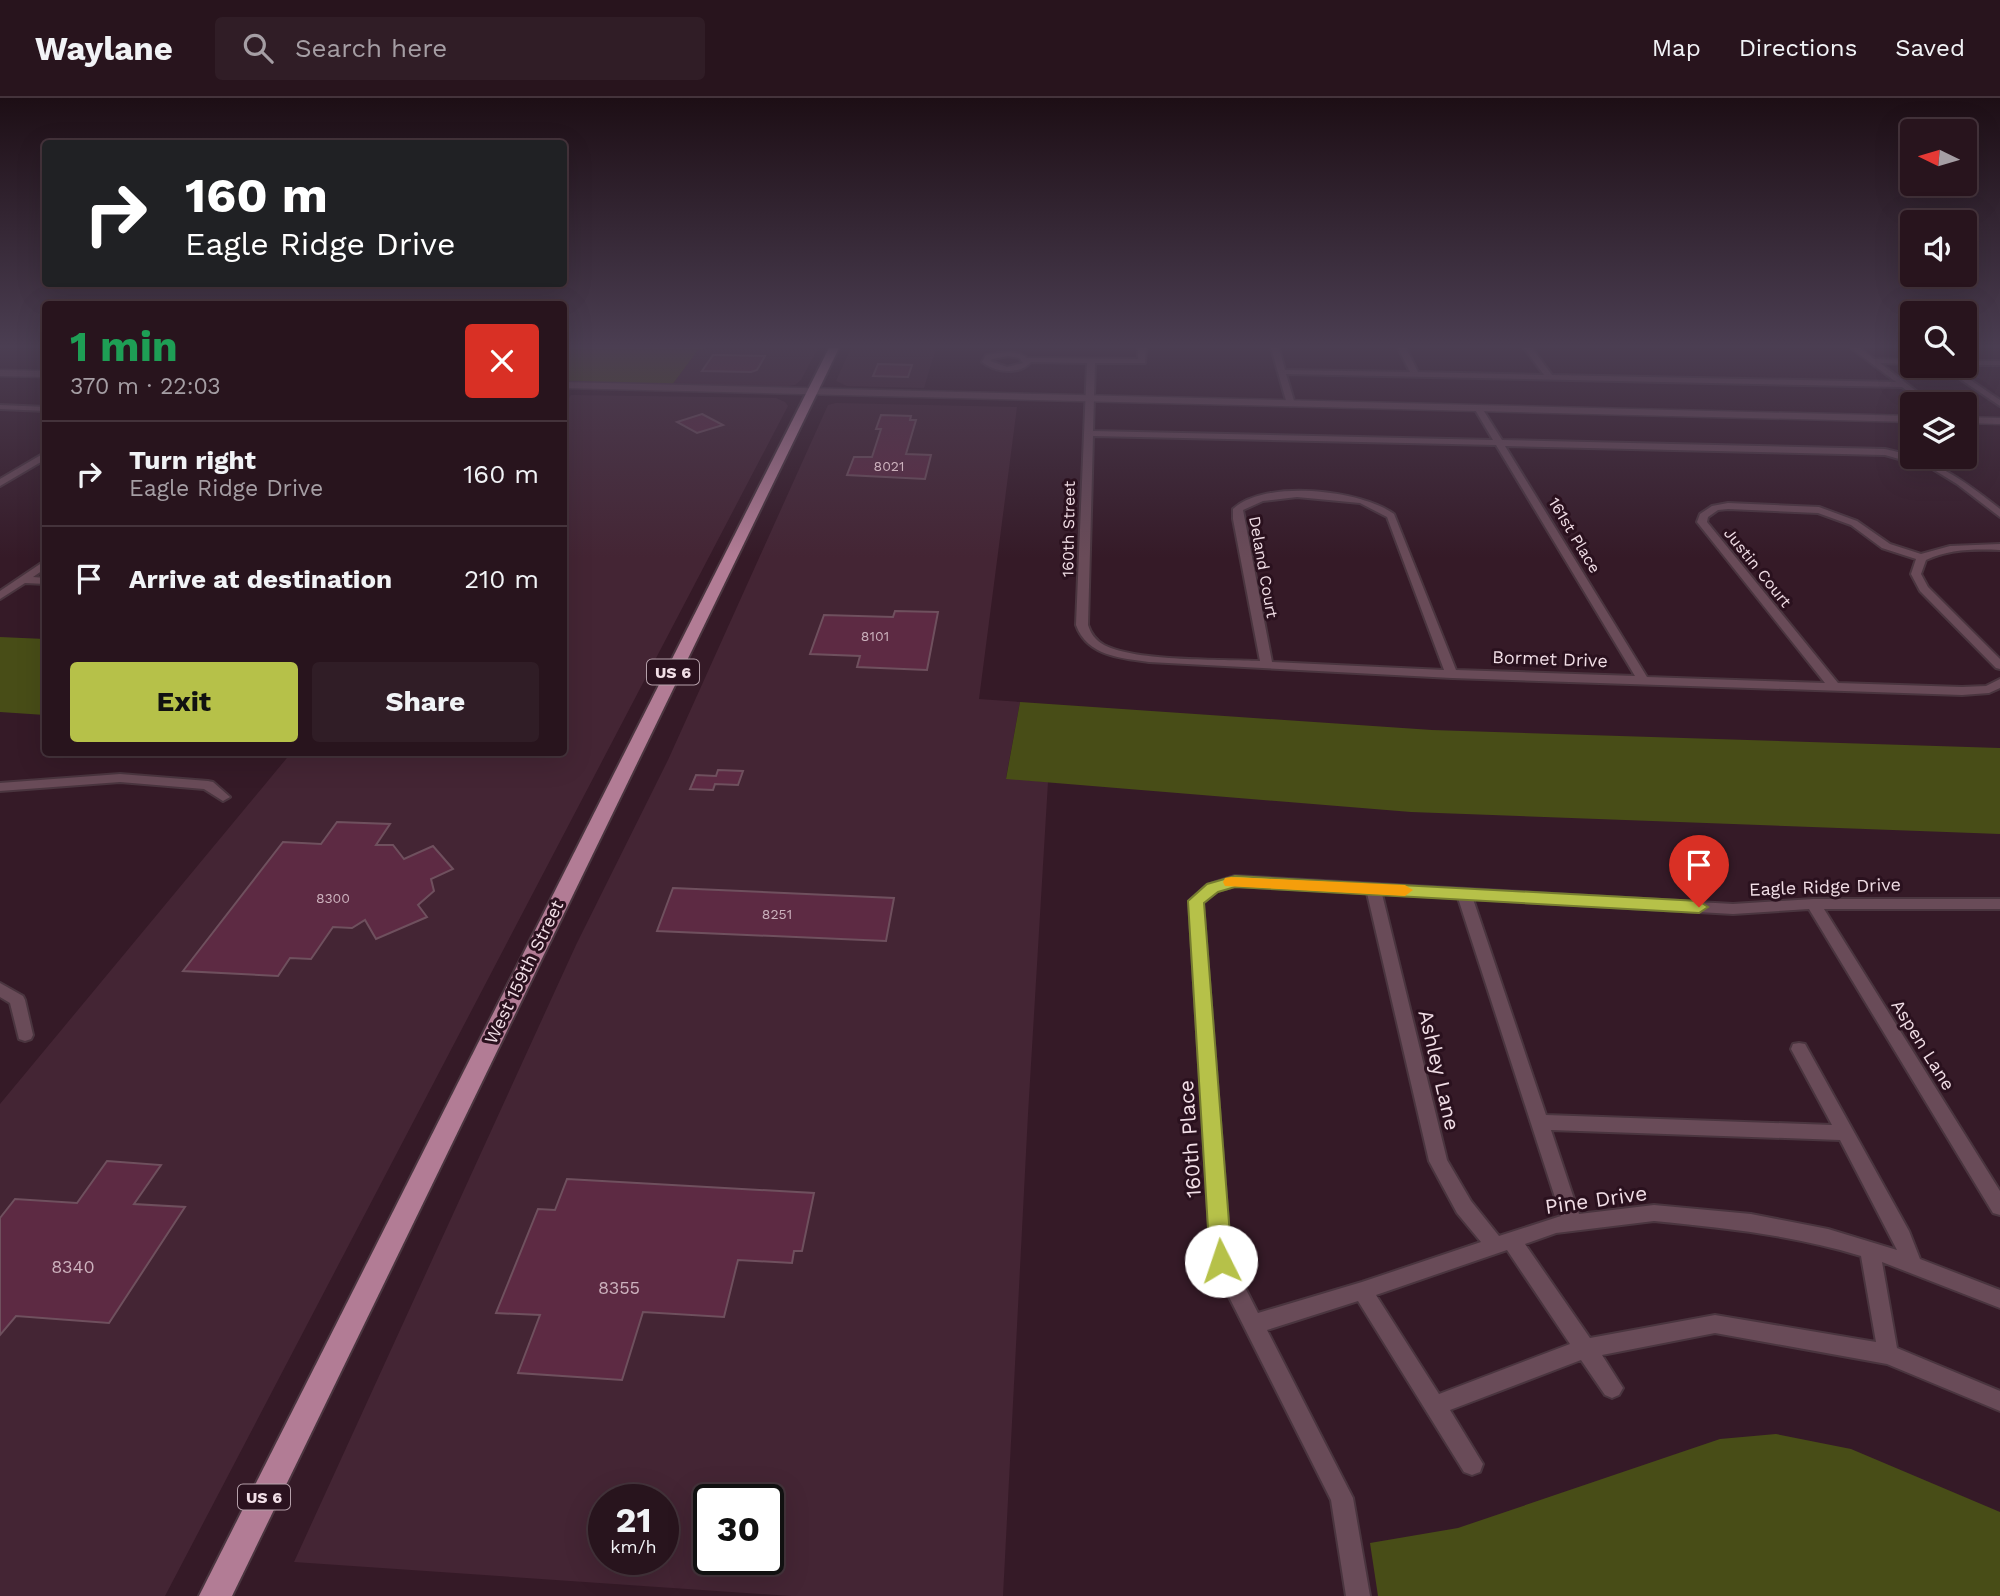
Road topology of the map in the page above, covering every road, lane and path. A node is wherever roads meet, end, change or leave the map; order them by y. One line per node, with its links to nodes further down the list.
1 (801, 418): 52 (main road, West 159th Street / US 6)
2 (1087, 418): 8 (street, 160th Street)
3 (1484, 418): 9 (street, 161st Place)
4 (1870, 418): 5 (street)
5 (1900, 419)
6 (1977, 420): 7 (street)
7 (2000, 421)
8 (1087, 433): 9 (street); 19 (street, 160th Street)
9 (1499, 443): 12 (street); 23 (street, 161st Place)
10 (42, 457): 11 (street)
11 (0, 483)
12 (2000, 514)
13 (2000, 547): 14 (street)
14 (1922, 558): 21 (street); 25 (street, Justin Court)
15 (42, 566): 16 (street)
16 (22, 580): 17 (street); 18 (street)
17 (42, 581)
18 (0, 596)
19 (1100, 647): 20 (street, Bormet Drive)
20 (1267, 665): 22 (street, Bormet Drive); 22 (street, Deland Court)
21 (2000, 666)
22 (1452, 674): 23 (street, Bormet Drive)
23 (1643, 680): 25 (street, Bormet Drive)
24 (2000, 683): 25 (street, Bormet Drive)
25 (1835, 687)
26 (0, 787): 27 (street)
27 (223, 797)
28 (1373, 888): 29 (street, Eagle Ridge Drive); 30 (street, Eagle Ridge Drive); 40 (street, Ashley Lane)
29 (1464, 894): 31 (street, Eagle Ridge Drive); 36 (street)
30 (1196, 901): 45 (street, 160th Place)
31 (1813, 904): 32 (street, Eagle Ridge Drive); 38 (street, Aspen Lane)
32 (1998, 906)
33 (0, 989): 34 (street)
34 (25, 1035)
35 (1799, 1049): 37 (street)
36 (1540, 1122): 37 (street); 39 (street)
37 (1845, 1133): 42 (street)
38 (2000, 1207)
39 (1573, 1223): 40 (street, Pine Drive); 41 (street, Pine Drive)
40 (1503, 1243): 43 (street, Pine Drive); 46 (street, Ashley Lane)
41 (1870, 1250): 42 (street, Pine Drive); 47 (street)
42 (1912, 1265): 44 (street, Pine Drive)
43 (1362, 1291): 45 (street, Pine Drive); 50 (street)
44 (2000, 1299)
45 (1254, 1324): 53 (street, 160th Place)
46 (1587, 1348): 47 (street); 48 (street, Ashley Lane); 50 (street)
47 (1888, 1354): 49 (street)
48 (1612, 1388)
49 (2000, 1401)
50 (1434, 1406): 51 (street)
51 (1472, 1464)
52 (215, 1596)
53 (1358, 1596)

